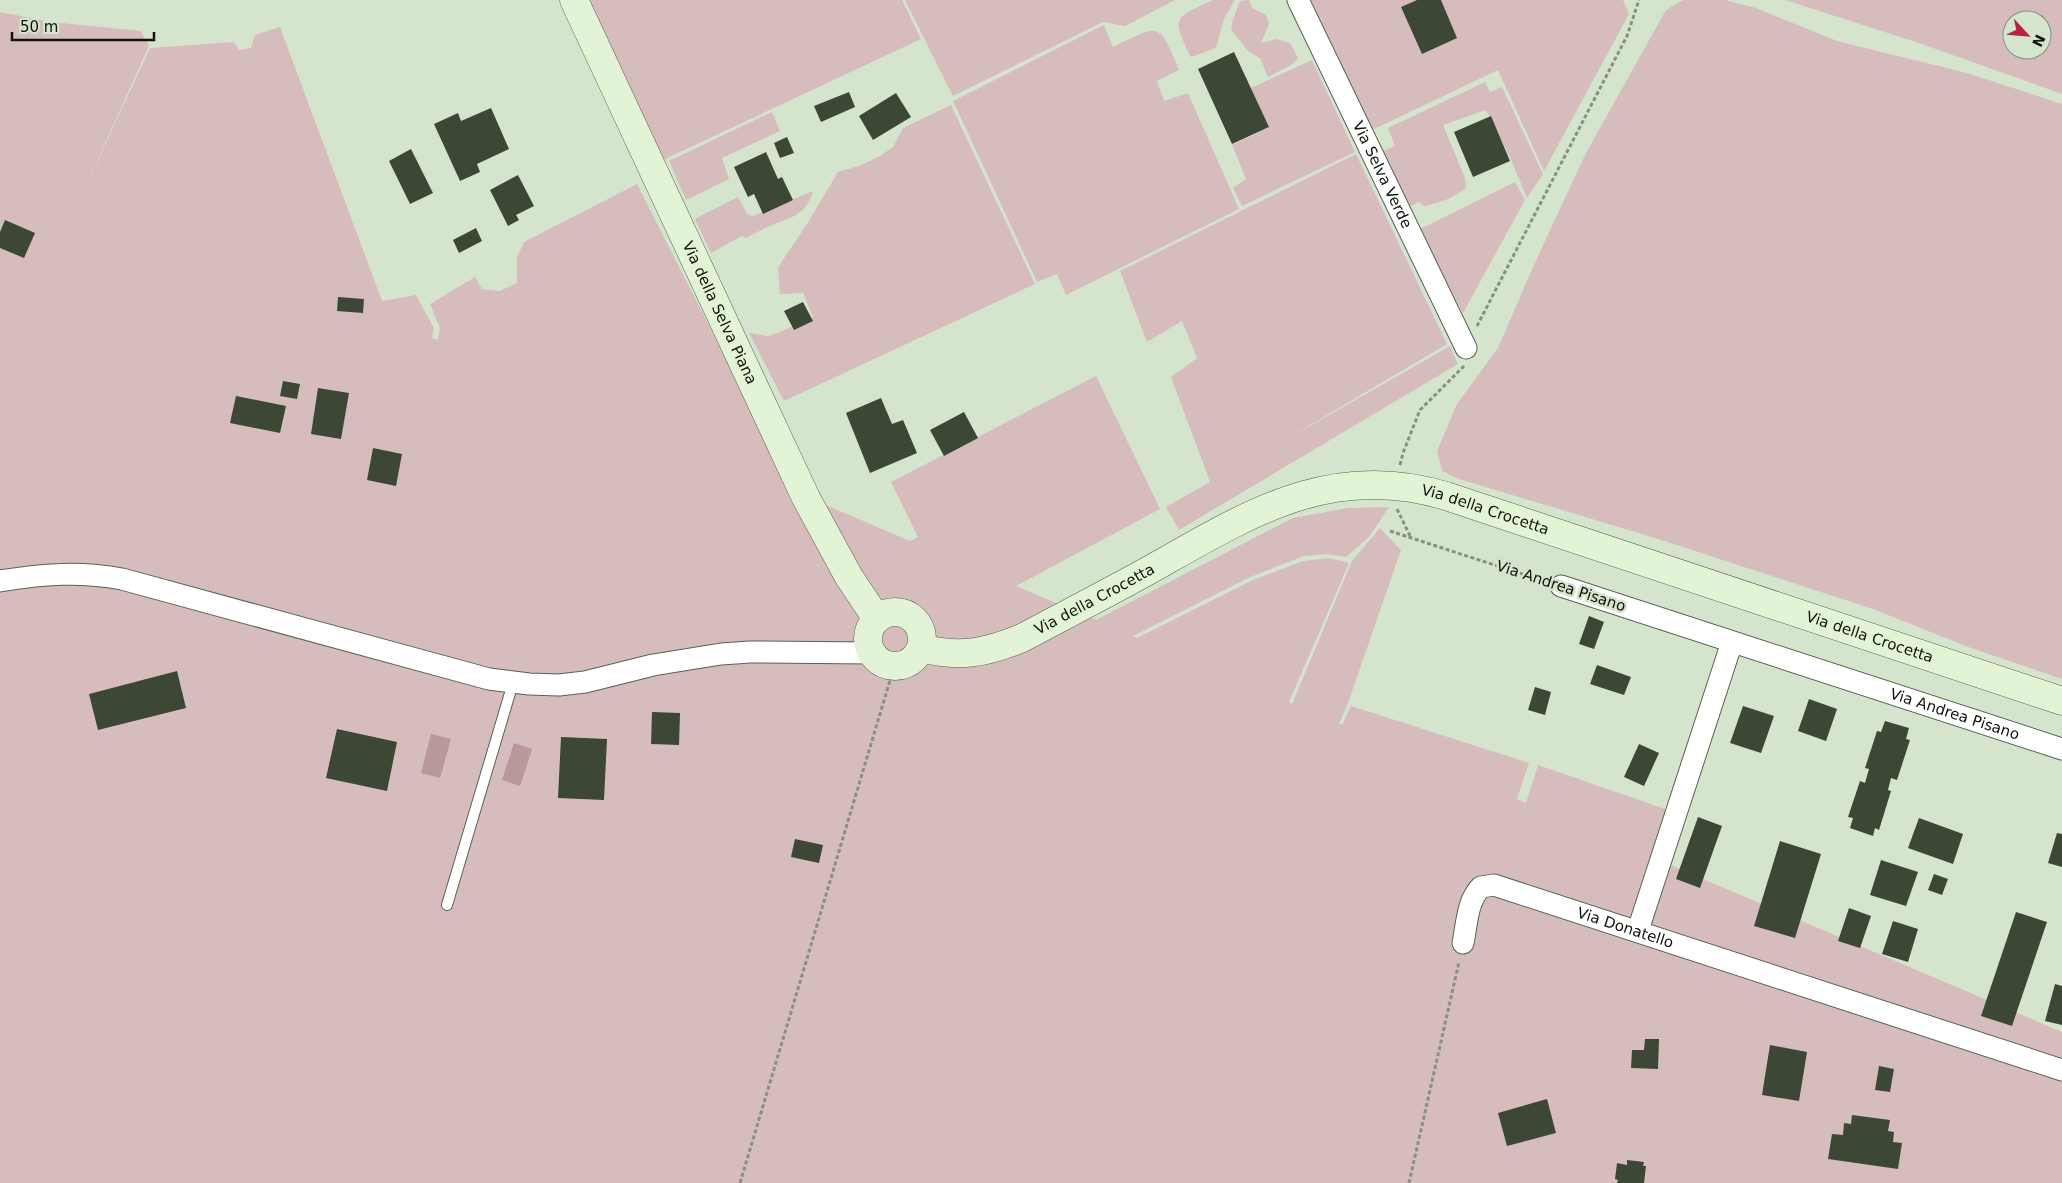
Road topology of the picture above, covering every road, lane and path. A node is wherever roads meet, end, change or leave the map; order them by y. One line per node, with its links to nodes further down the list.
1 (574, 0): 10 (street, Via della Selva Piana)
2 (1298, 0): 4 (street, Via Selva Verde)
3 (1639, 0): 4 (path)
4 (1466, 348): 5 (path)
5 (1398, 485): 7 (path); 12 (street, Via della Crocetta); 15 (street, Via della Crocetta)
6 (1390, 531): 7 (path, Via Andrea Pisano)
7 (1411, 538): 9 (path, Via Andrea Pisano)
8 (0, 581): 14 (street)
9 (1561, 586): 11 (street, Via Andrea Pisano)
10 (877, 619): 12 (street); 13 (street)
11 (1732, 642): 16 (street, Via Andrea Pisano); 18 (street)
12 (921, 648): 13 (street)
13 (883, 660): 14 (street); 21 (path)
14 (513, 683): 17 (lane)
15 (2062, 701)
16 (2062, 749)
17 (447, 905)
18 (1638, 930): 19 (street, Via Donatello); 20 (street, Via Donatello)
19 (1463, 943): 22 (path)
20 (2062, 1070)
21 (740, 1183)
22 (1409, 1183)

